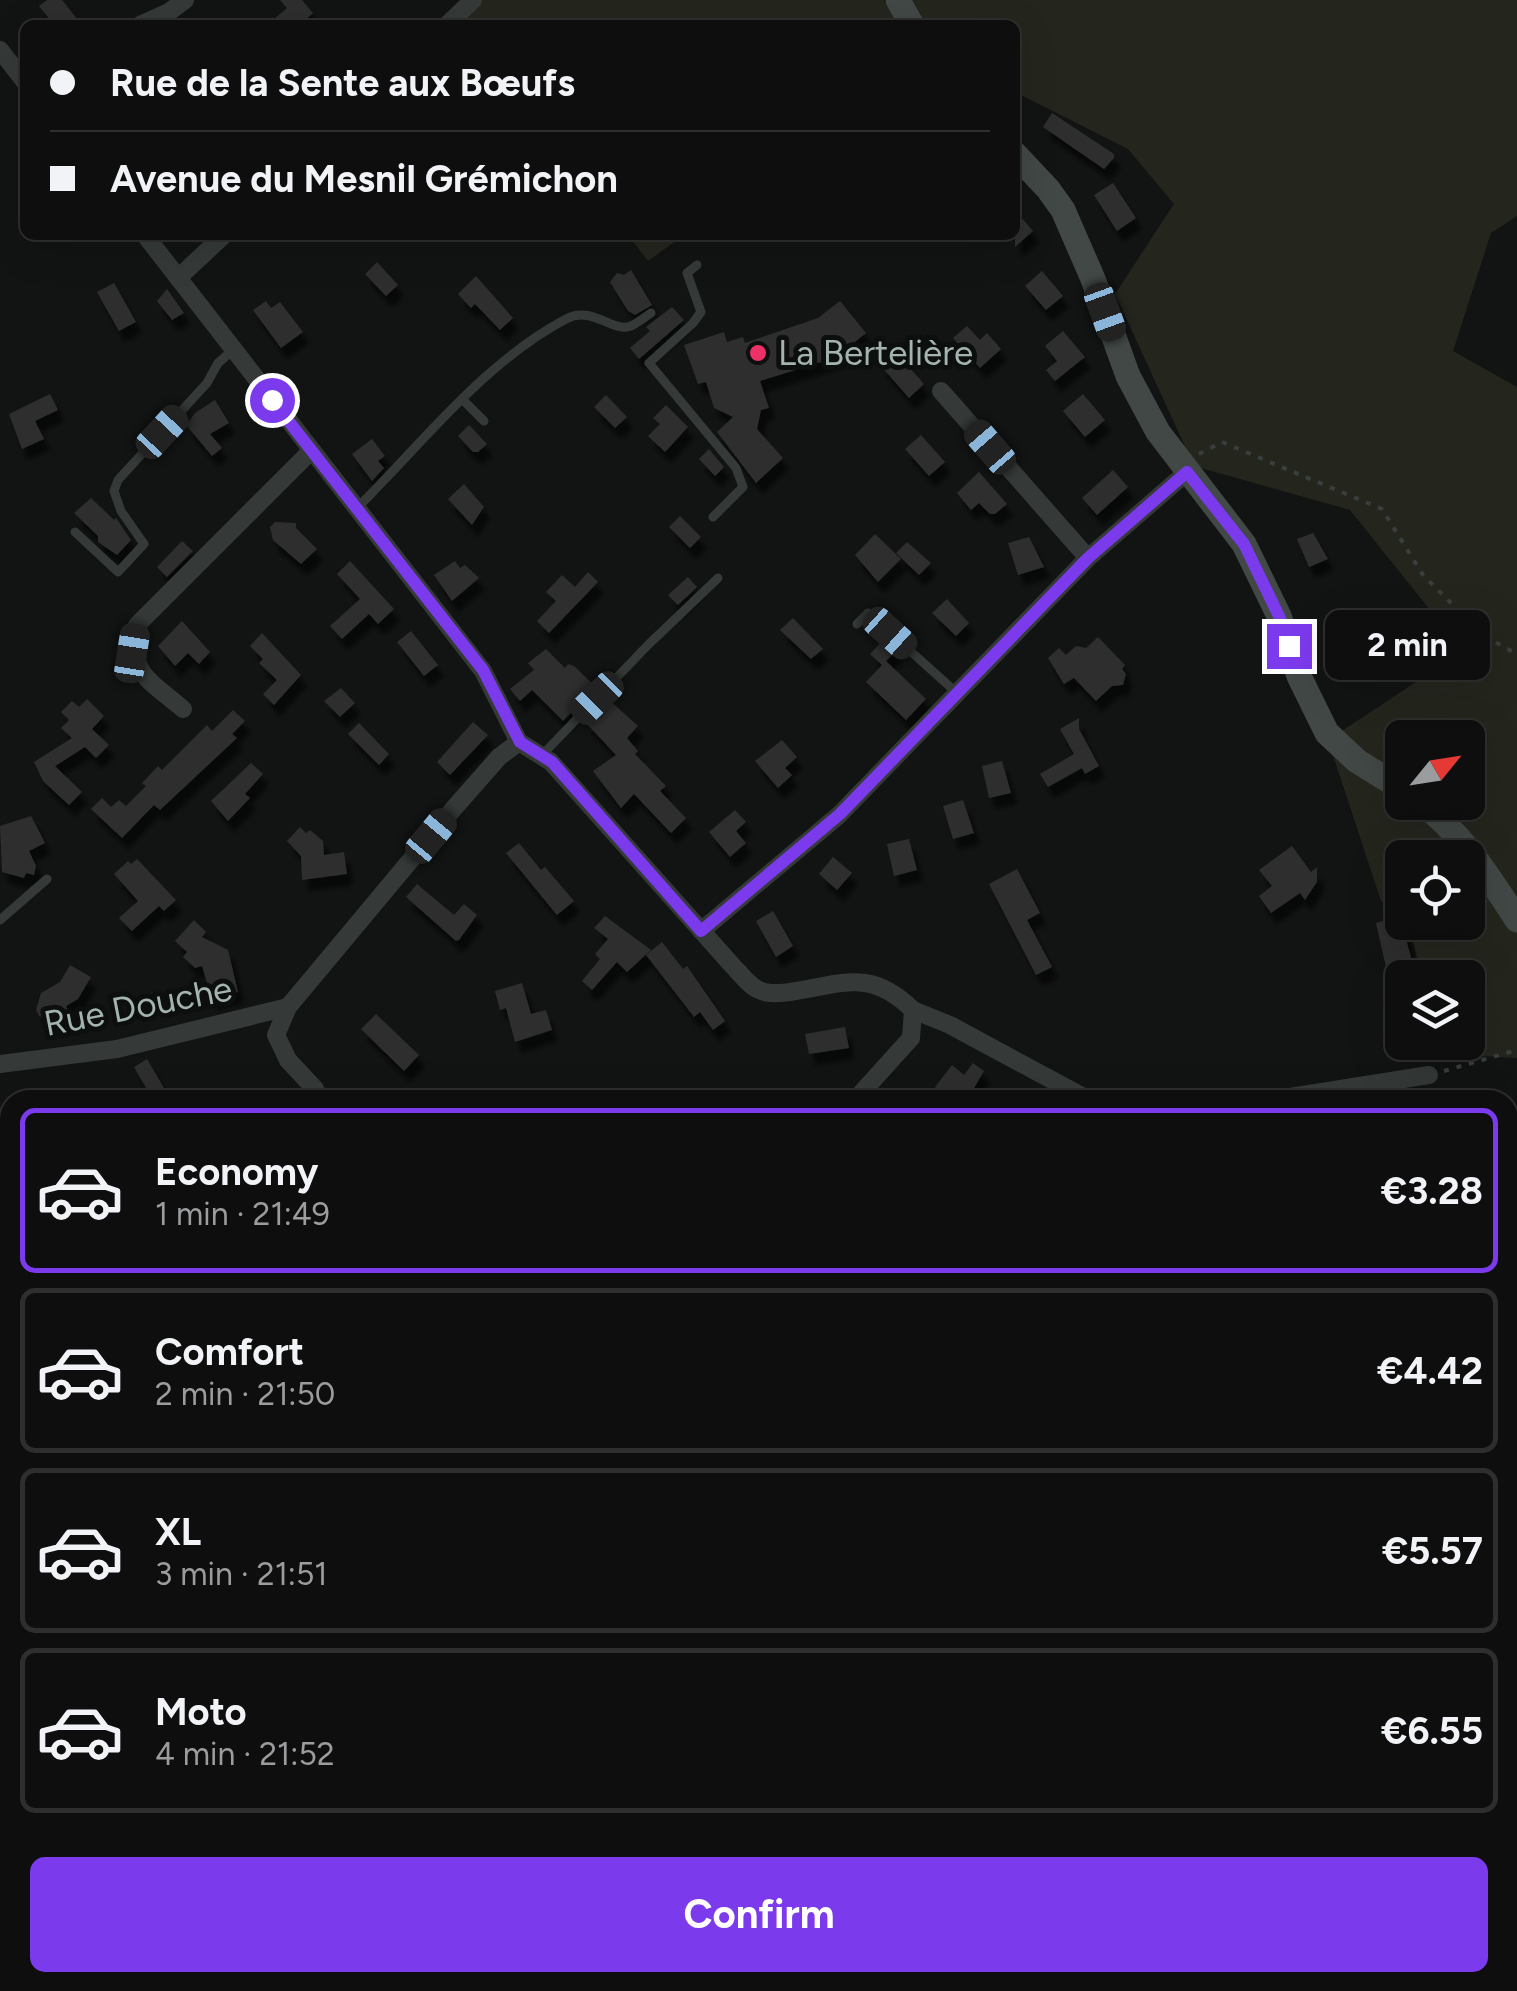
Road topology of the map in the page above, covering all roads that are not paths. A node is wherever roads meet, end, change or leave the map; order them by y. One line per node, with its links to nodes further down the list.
1 (185, 0): 3 (street)
2 (473, 0): 4 (street)
3 (152, 20)
4 (452, 20)
5 (0, 50): 6 (street)
6 (20, 76)
7 (1020, 159): 18 (street)
8 (149, 240): 11 (street)
9 (219, 240): 11 (street)
10 (696, 265): 20 (lane)
11 (178, 278): 13 (street)
12 (651, 314): 15 (lane)
13 (232, 350): 17 (street); 21 (lane)
14 (942, 391): 22 (street)
15 (463, 400): 16 (lane); 19 (lane)
16 (484, 421)
17 (311, 451): 19 (street); 26 (street)
18 (1187, 472): 22 (street); 29 (street)
19 (357, 508): 27 (street)
20 (713, 517)
21 (75, 532)
22 (1088, 558): 25 (street)
23 (718, 578): 28 (lane)
24 (857, 624): 25 (lane)
25 (957, 694): 34 (street)
26 (184, 709)
27 (520, 742): 28 (street); 35 (street)
28 (542, 754): 34 (street)
29 (1385, 778)
30 (1444, 820): 33 (street)
31 (47, 880): 32 (lane)
32 (0, 920)
33 (1517, 920)
34 (701, 931): 36 (street)
35 (288, 1008): 37 (street, Rue Douche); 39 (street)
36 (913, 1010): 40 (street); 41 (street)
37 (0, 1064)
38 (1430, 1075): 42 (street)
39 (312, 1090)
40 (865, 1090)
41 (1070, 1090)
42 (1334, 1090)

